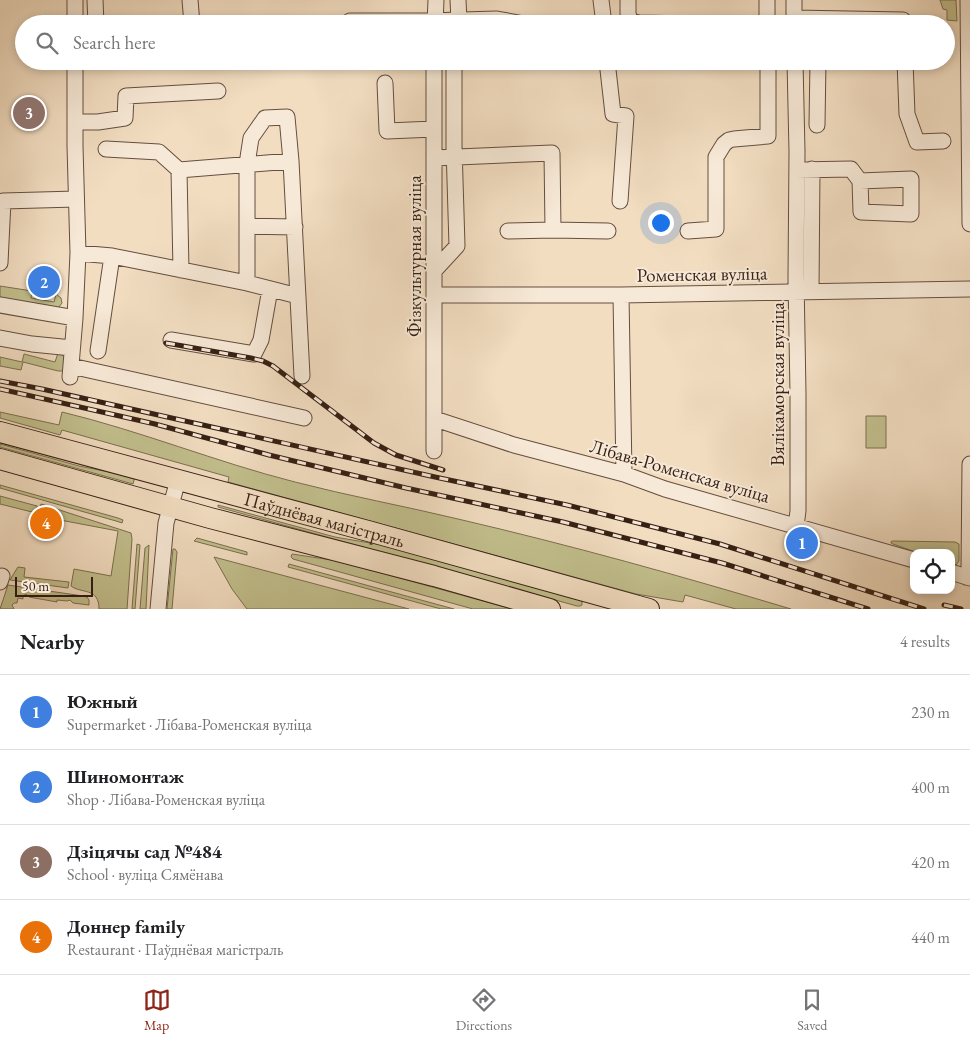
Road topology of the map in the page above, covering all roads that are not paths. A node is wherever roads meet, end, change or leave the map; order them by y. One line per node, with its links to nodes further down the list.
1 (75, 0): 11 (street)
2 (96, 0): 12 (street)
3 (190, 0): 13 (street)
4 (436, 0): 14 (street)
5 (458, 0): 15 (street)
6 (602, 0): 16 (street)
7 (628, 0): 17 (street)
8 (767, 0): 18 (street)
9 (794, 0): 19 (street)
10 (968, 0): 30 (street)
11 (75, 15)
12 (96, 15)
13 (191, 15)
14 (435, 15)
15 (457, 15)
16 (603, 15)
17 (628, 15)
18 (767, 15)
19 (794, 15)
20 (75, 70): 31 (street)
21 (434, 70): 33 (street, Фізкультурная вуліца)
22 (454, 70): 36 (street)
23 (609, 70): 44 (street)
24 (768, 70): 52 (street)
25 (796, 70): 41 (street, Вялікаморская вуліца)
26 (818, 70): 32 (street)
27 (905, 70): 34 (street)
28 (385, 83): 33 (street)
29 (218, 91): 31 (street)
30 (969, 107): 45 (street)
31 (75, 122): 43 (street)
32 (817, 126)
33 (434, 129): 37 (street, Фізкультурная вуліца)
34 (943, 141)
35 (106, 149): 40 (street)
36 (455, 157): 37 (street); 49 (street); 57 (street)
37 (434, 158): 57 (street, Фізкультурная вуліца)
38 (291, 161): 39 (street); 39 (street); 48 (street)
39 (247, 164): 40 (street); 47 (street)
40 (179, 170): 56 (street)
41 (804, 170): 42 (street); 61 (street, Вялікаморская вуліца)
42 (860, 181)
43 (76, 199): 53 (street); 55 (street)
44 (620, 201)
45 (970, 220): 46 (street)
46 (970, 224)
47 (247, 226): 48 (street); 58 (street)
48 (295, 227): 64 (street)
49 (553, 230): 50 (street); 51 (street)
50 (608, 230)
51 (508, 231)
52 (688, 231)
53 (78, 253): 54 (street); 66 (street)
54 (112, 256): 56 (street); 70 (street)
55 (0, 263)
56 (181, 270): 58 (street)
57 (434, 271): 62 (street, Фізкультурная вуліца)
58 (247, 284): 59 (street)
59 (270, 289): 64 (street); 68 (street)
60 (970, 289): 61 (street, Роменская вуліца)
61 (804, 292): 63 (street, Роменская вуліца); 81 (street, Вялікаморская вуліца)
62 (434, 295): 63 (street, Роменская вуліца); 73 (street, Фізкультурная вуліца)
63 (621, 295): 78 (street)
64 (298, 296): 71 (street)
65 (0, 305): 66 (street)
66 (75, 318): 69 (street)
67 (0, 338): 69 (street)
68 (171, 340)
69 (72, 348): 72 (street)
70 (98, 351)
71 (302, 376)
72 (304, 418)
73 (435, 419): 75 (street, Фізкультурная вуліца); 78 (street, Лібава-Роменская вуліца)
74 (0, 432): 79 (main road, Паўднёвая магістраль)
75 (434, 452)
76 (0, 459): 80 (main road, Паўднёвая магістраль)
77 (970, 464): 84 (street)
78 (624, 474): 81 (street, Лібава-Роменская вуліца)
79 (178, 480): 80 (street); 85 (main road, Паўднёвая магістраль)
80 (170, 507): 86 (street); 87 (main road, Паўднёвая магістраль)
81 (796, 526): 82 (street, Лібава-Роменская вуліца)
82 (910, 559)
83 (955, 573): 84 (street)
84 (968, 577)
85 (591, 601): 88 (main road, Паўднёвая магістраль)
86 (158, 609)
87 (550, 609)
88 (649, 609)

